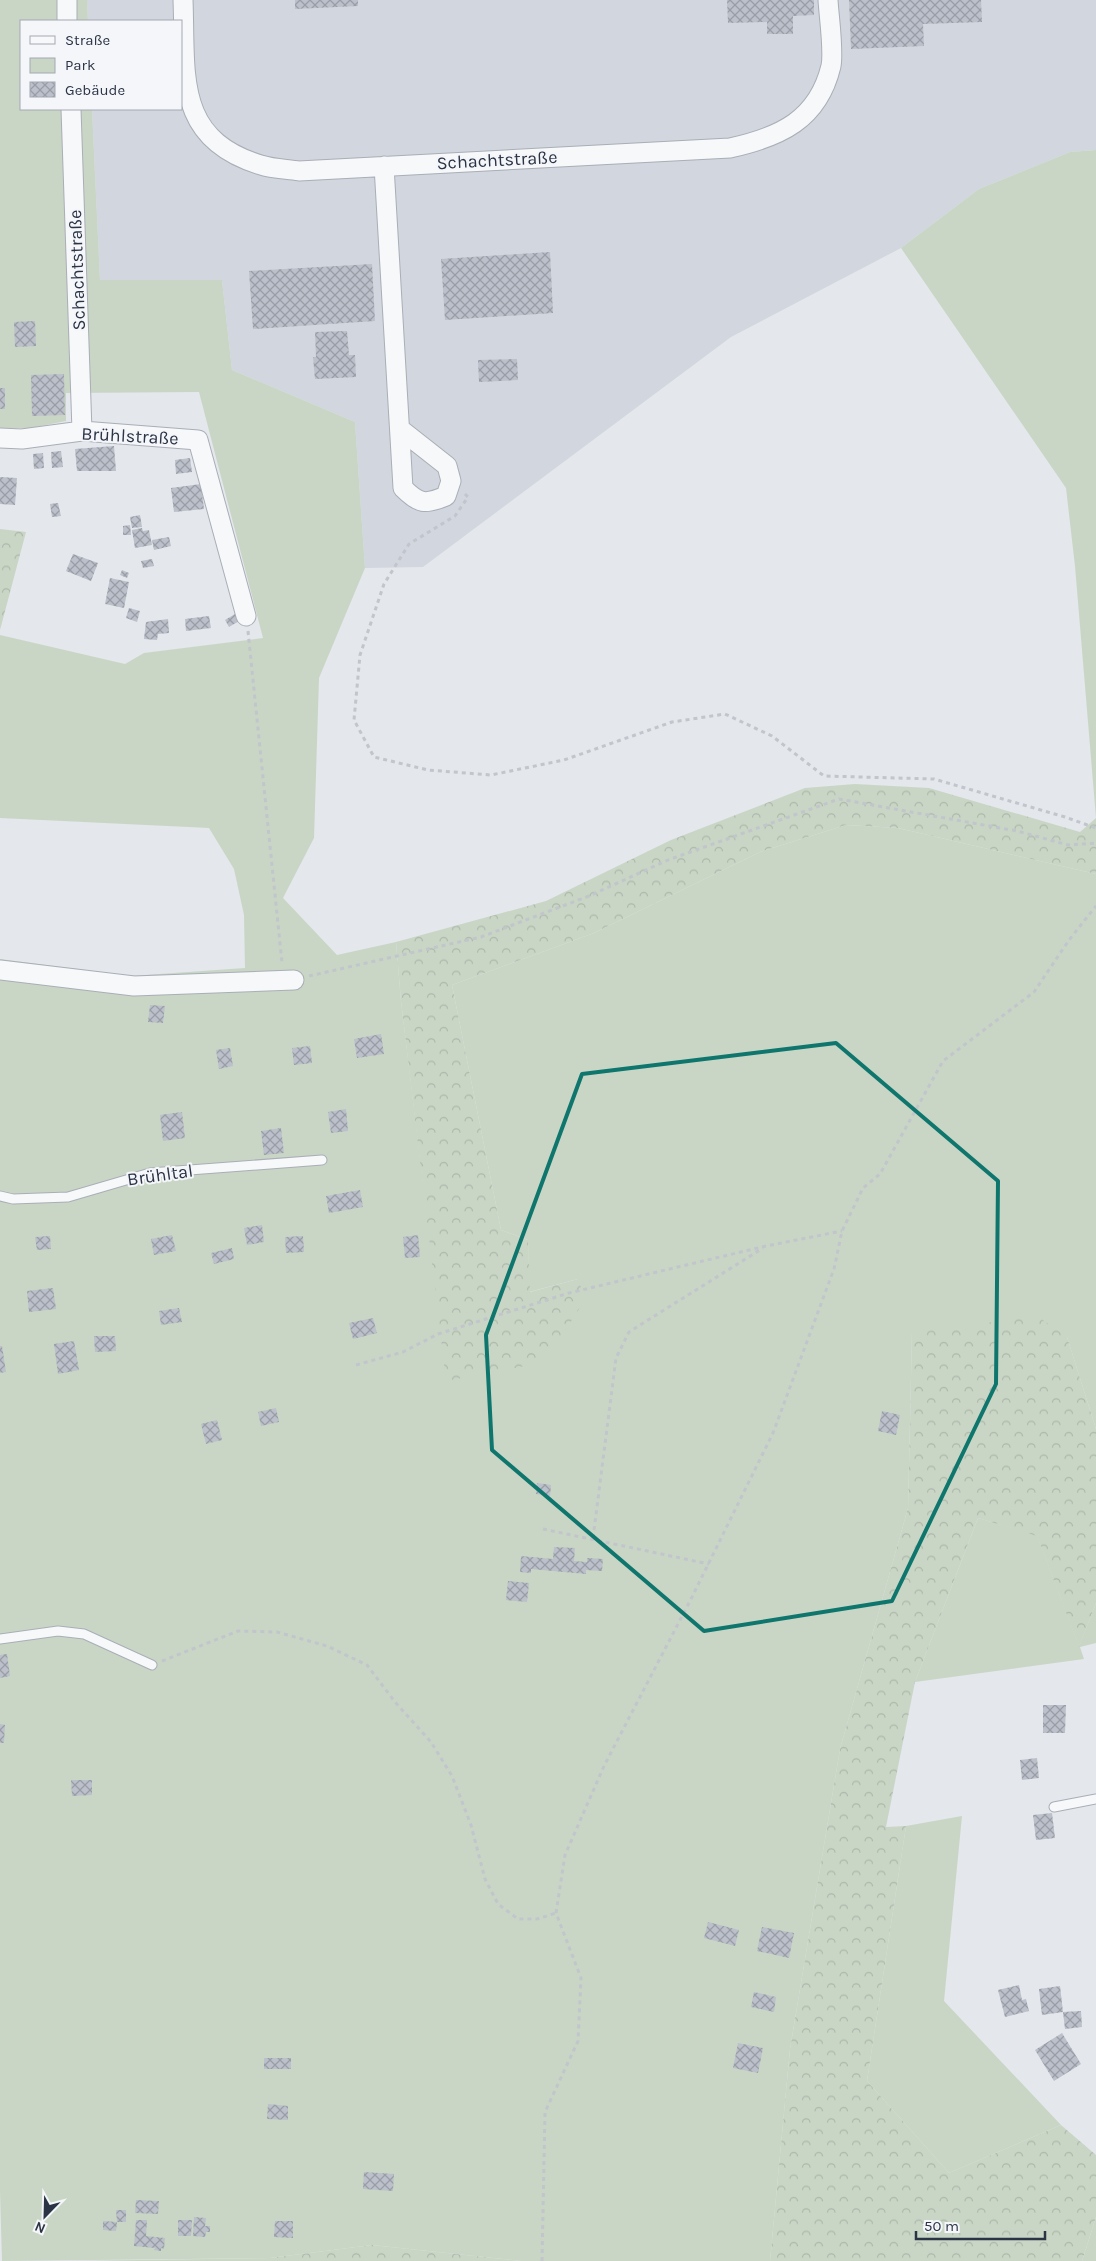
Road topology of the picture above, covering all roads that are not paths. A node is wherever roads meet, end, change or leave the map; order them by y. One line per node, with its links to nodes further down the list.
1 (67, 0): 4 (street)
2 (184, 0): 6 (street, Schachtstraße)
3 (828, 0): 6 (street, Schachtstraße)
4 (67, 20)
5 (71, 110): 8 (street, Schachtstraße)
6 (384, 166): 7 (street)
7 (400, 429): 7 (street)
8 (82, 432): 9 (street, Brühlstraße); 10 (street, Brühlstraße)
9 (0, 438)
10 (246, 616)
11 (0, 970): 12 (street)
12 (289, 980)
13 (322, 1160): 14 (lane, Brühltal)
14 (0, 1196)
15 (0, 1639): 16 (lane)
16 (152, 1665)
17 (1096, 1799): 18 (lane)
18 (1054, 1807)

